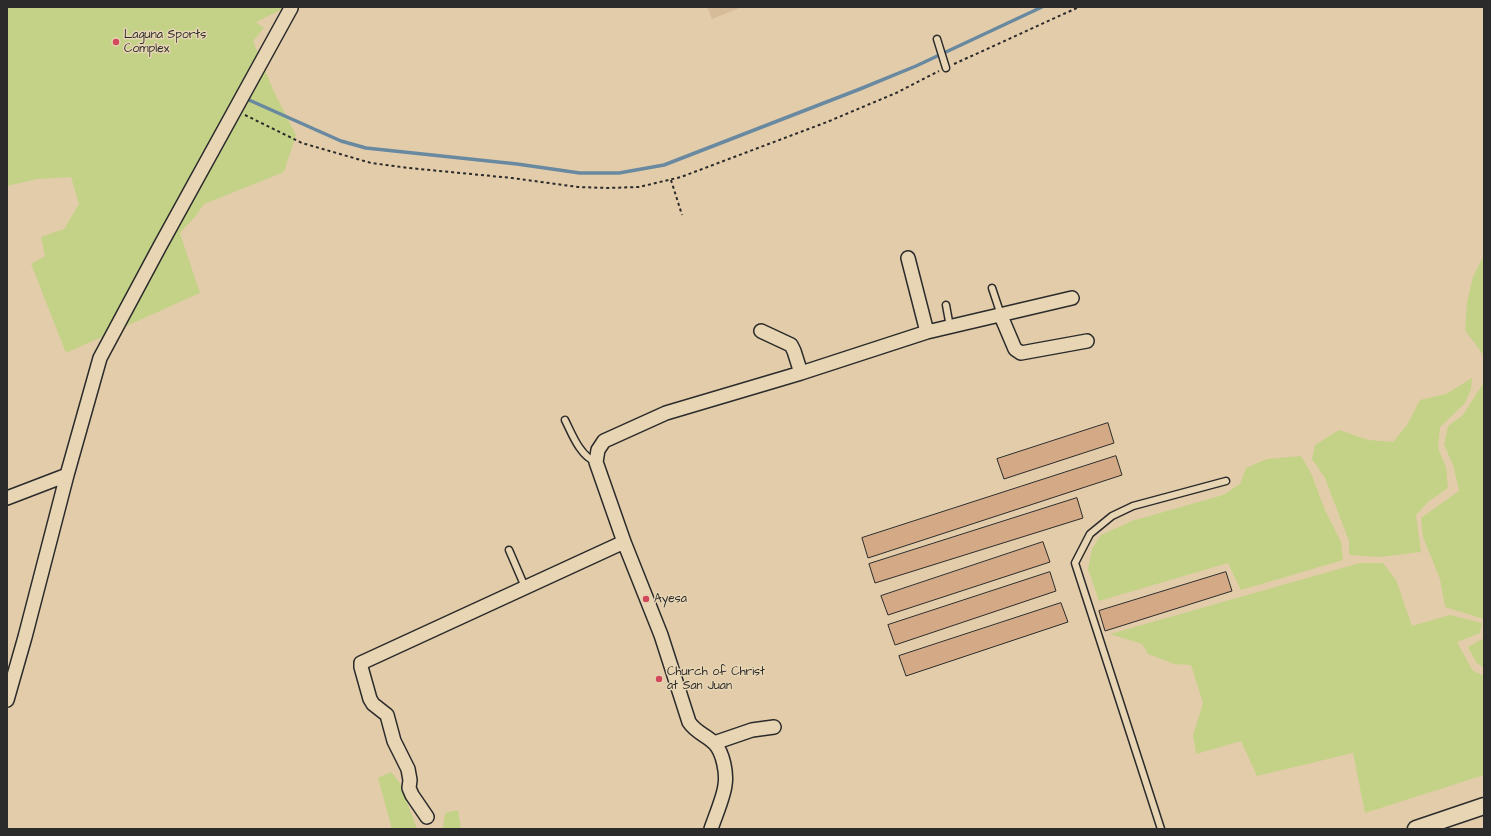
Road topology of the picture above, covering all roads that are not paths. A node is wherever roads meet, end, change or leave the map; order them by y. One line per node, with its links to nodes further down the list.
1 (291, 8): 16 (street)
2 (937, 39): 3 (lane)
3 (946, 68)
4 (908, 258): 11 (street)
5 (992, 288): 8 (lane)
6 (1072, 298): 8 (street)
7 (946, 305): 9 (lane)
8 (1001, 316): 9 (street); 12 (street)
9 (950, 327): 11 (street)
10 (761, 331): 13 (street)
11 (927, 332): 13 (street)
12 (1087, 341)
13 (801, 373): 15 (street)
14 (565, 420): 15 (lane)
15 (596, 462): 19 (street)
16 (67, 475): 18 (street); 22 (street)
17 (1226, 481): 28 (lane)
18 (7, 498)
19 (624, 542): 21 (street); 24 (street)
20 (509, 550): 21 (lane)
21 (525, 587): 26 (street)
22 (7, 700)
23 (774, 727): 24 (street)
24 (714, 743): 27 (street)
25 (1484, 806): 29 (street)
26 (427, 817)
27 (711, 829)
28 (1161, 829)
29 (1416, 829)

